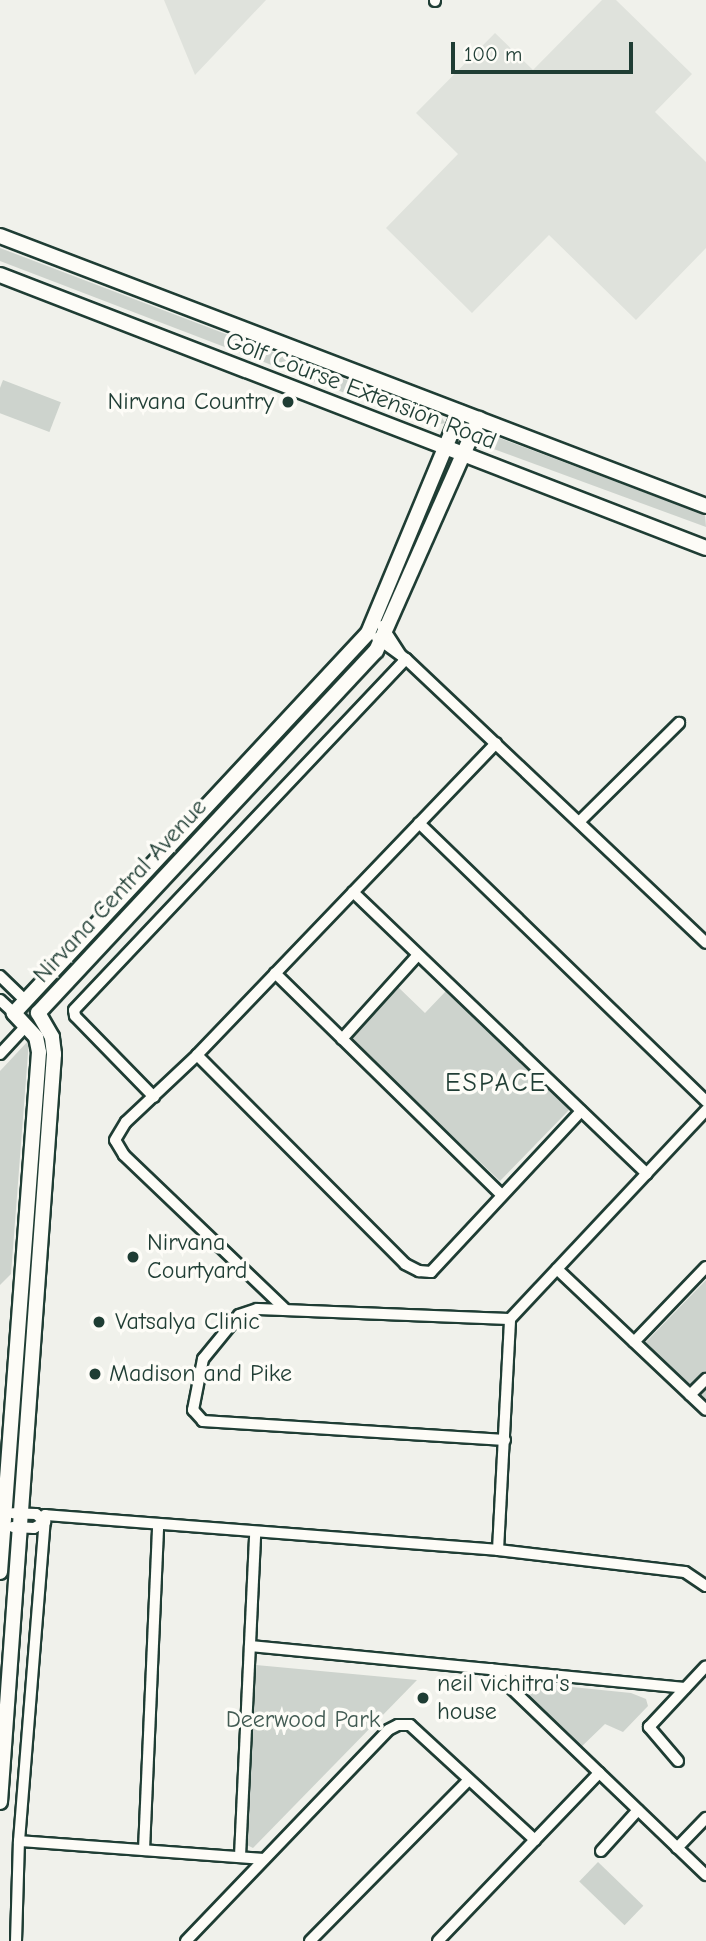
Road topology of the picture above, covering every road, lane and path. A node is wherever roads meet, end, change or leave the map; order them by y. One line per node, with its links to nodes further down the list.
1 (0, 236): 3 (street, Golf Course Extension Road)
2 (0, 275): 5 (street, Golf Course Extension Road)
3 (460, 411): 4 (street, Golf Course Extension Road); 5 (street, Nirvana Central Avenue)
4 (479, 419): 6 (street, Nirvana Central Avenue); 7 (street, Golf Course Extension Road)
5 (447, 449): 6 (street, Golf Course Extension Road); 9 (street, Nirvana Central Avenue)
6 (464, 456): 8 (street, Golf Course Extension Road); 10 (street, Nirvana Central Avenue)
7 (706, 506)
8 (706, 548)
9 (373, 625): 10 (street); 22 (street, Nirvana Central Avenue)
10 (384, 637): 11 (street); 24 (street, Nirvana Central Avenue)
11 (404, 657): 13 (street); 29 (street)
12 (679, 723): 14 (street)
13 (496, 743): 14 (street); 15 (street)
14 (579, 822): 17 (street)
15 (419, 823): 16 (street); 30 (street)
16 (353, 892): 18 (street); 19 (street)
17 (706, 943)
18 (418, 955): 26 (street); 32 (street)
19 (275, 973): 26 (street); 28 (street)
20 (0, 976): 22 (street)
21 (0, 1000): 23 (street)
22 (25, 1000): 23 (street, Nirvana Central Avenue); 24 (street)
23 (13, 1013): 25 (street)
24 (38, 1013): 25 (street); 45 (street, Nirvana Central Avenue)
25 (26, 1026): 27 (street); 44 (street)
26 (342, 1039): 34 (street)
27 (0, 1054)
28 (197, 1055): 29 (street); 34 (street)
29 (154, 1097): 37 (street)
30 (706, 1101)
31 (706, 1110): 33 (street)
32 (581, 1111): 33 (street); 34 (street)
33 (647, 1174): 36 (street)
34 (501, 1194)
35 (706, 1267): 39 (street)
36 (557, 1269): 38 (street); 39 (street)
37 (285, 1309): 38 (street); 43 (street)
38 (510, 1319): 43 (street)
39 (634, 1342): 41 (street)
40 (706, 1379): 41 (street)
41 (690, 1395): 42 (street)
42 (705, 1409)
43 (505, 1440): 49 (street)
44 (2, 1519): 45 (street); 51 (street)
45 (21, 1520): 46 (street); 61 (street, Nirvana Central Avenue)
46 (45, 1522): 47 (street); 65 (street)
47 (158, 1525): 48 (street); 67 (street)
48 (255, 1534): 49 (street); 54 (street)
49 (498, 1550): 52 (street)
50 (706, 1568): 52 (street)
51 (0, 1572)
52 (697, 1577): 53 (street)
53 (706, 1586)
54 (250, 1646): 56 (street); 69 (street)
55 (706, 1666): 57 (street)
56 (491, 1669): 57 (street); 59 (street)
57 (685, 1688): 58 (street)
58 (678, 1761)
59 (599, 1773): 62 (street); 64 (street)
60 (468, 1781): 64 (street); 70 (street); 74 (street)
61 (0, 1802)
62 (638, 1810): 66 (street); 68 (street)
63 (706, 1818): 66 (street)
64 (535, 1840): 75 (street)
65 (19, 1841): 67 (street); 72 (street)
66 (677, 1848): 71 (street)
67 (144, 1850): 69 (street)
68 (601, 1851)
69 (240, 1856): 70 (street)
70 (262, 1859): 73 (street)
71 (706, 1875)
72 (16, 1941)
73 (186, 1941)
74 (310, 1941)
75 (439, 1941)

